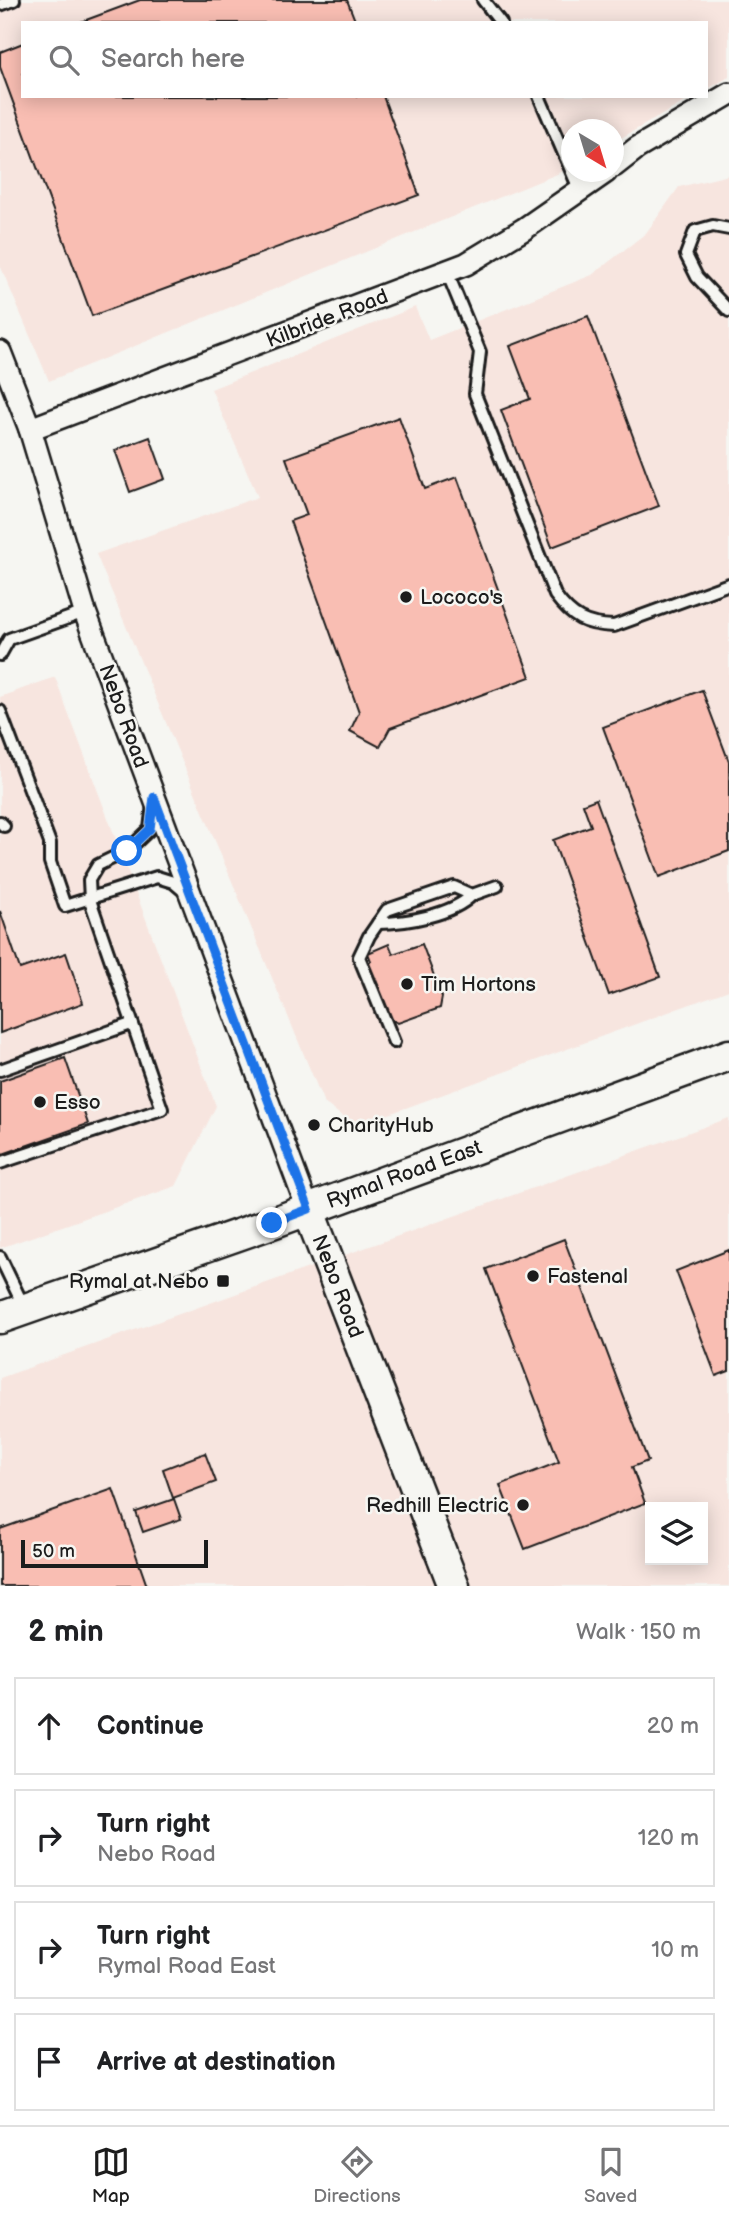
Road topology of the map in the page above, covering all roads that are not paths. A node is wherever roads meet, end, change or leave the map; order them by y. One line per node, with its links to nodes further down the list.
1 (14, 0): 3 (lane)
2 (483, 0): 4 (lane)
3 (0, 5)
4 (499, 21)
5 (729, 94): 7 (street)
6 (540, 98): 9 (lane)
7 (624, 158)
8 (592, 182): 9 (street, Kilbride Road)
9 (580, 191): 11 (street, Kilbride Road)
10 (729, 229): 12 (lane)
11 (447, 272): 14 (street, Kilbride Road); 15 (lane)
12 (729, 311)
13 (0, 352): 14 (street, Nebo Road)
14 (30, 429): 16 (street, Nebo Road)
15 (729, 584)
16 (85, 612): 17 (lane); 19 (street, Nebo Road)
17 (0, 655)
18 (0, 713): 23 (lane)
19 (154, 797): 22 (street, Nebo Road); 23 (lane)
20 (497, 886): 21 (lane)
21 (472, 895): 24 (lane); 24 (lane)
22 (191, 896): 23 (lane); 30 (street, Nebo Road)
23 (90, 900): 25 (lane)
24 (378, 923): 26 (lane)
25 (131, 1024): 28 (lane); 29 (lane)
26 (394, 1042)
27 (729, 1055): 30 (main road, Rymal Road East)
28 (0, 1070)
29 (0, 1163)
30 (309, 1209): 32 (main road, Rymal Road East); 33 (main road, Nebo Road)
31 (0, 1257): 32 (lane)
32 (13, 1314)
33 (454, 1586)

